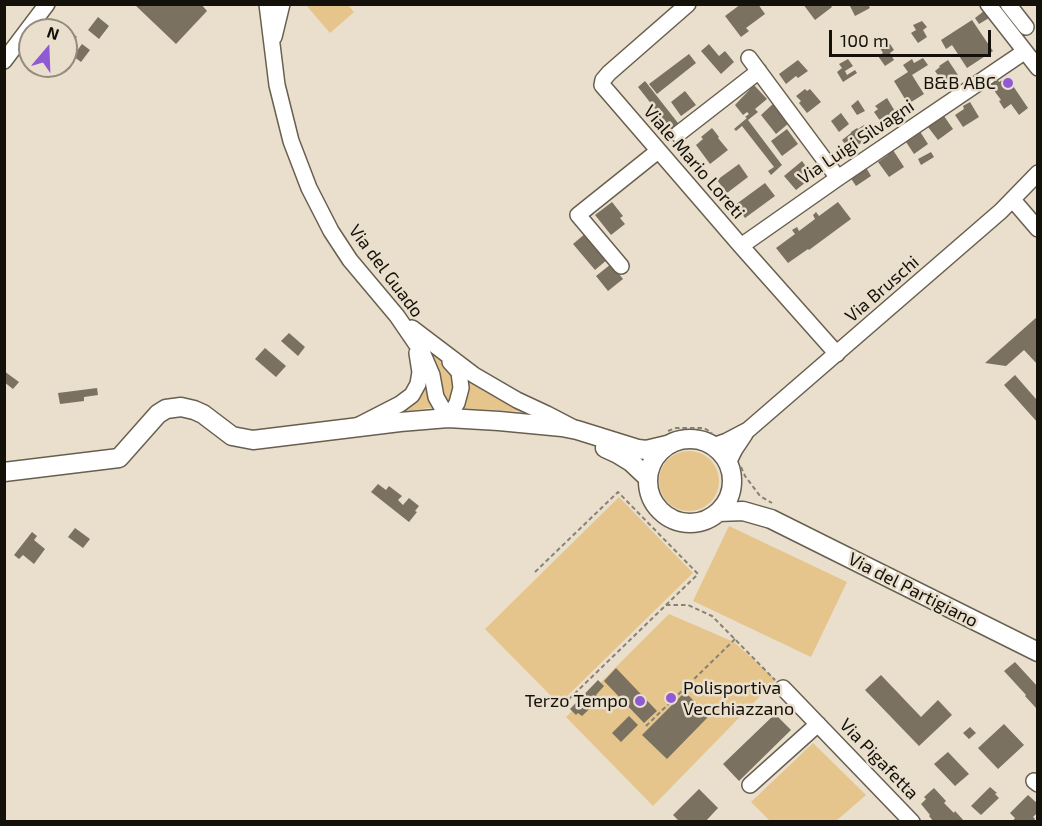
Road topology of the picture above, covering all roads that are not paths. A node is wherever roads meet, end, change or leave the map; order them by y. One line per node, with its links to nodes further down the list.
1 (47, 4): 11 (street)
2 (267, 4): 8 (street, Via del Guado)
3 (282, 4): 8 (street)
4 (688, 4): 15 (street, Viale Mario Loreti)
5 (988, 4): 9 (street)
6 (1008, 4): 7 (street)
7 (1026, 27)
8 (272, 45): 22 (street, Via del Guado)
9 (1024, 52): 12 (street); 17 (street, Via Luigi Silvagni)
10 (749, 58): 13 (street)
11 (4, 61)
12 (1038, 68)
13 (759, 72): 14 (street); 17 (street)
14 (678, 134)
15 (658, 151): 20 (street, Viale Mario Loreti); 21 (street)
16 (1038, 173): 18 (street, Via Bruschi)
17 (838, 178): 20 (street, Via Luigi Silvagni)
18 (1013, 200): 19 (street); 25 (street, Via Bruschi)
19 (1038, 229)
20 (741, 246): 25 (street, Viale Mario Loreti)
21 (621, 267)
22 (397, 316): 23 (street, Via del Guado); 24 (street)
23 (413, 339): 26 (street, Via del Guado); 28 (street)
24 (441, 351): 26 (street); 29 (street)
25 (837, 354): 31 (street, Via Bruschi)
26 (448, 418): 27 (main road); 28 (main road)
27 (529, 424): 29 (main road); 33 (main road)
28 (356, 427): 32 (main road)
29 (577, 430): 30 (main road)
30 (667, 438): 31 (main road); 33 (main road)
31 (725, 450): 34 (main road)
32 (4, 472)
33 (648, 477): 35 (main road)
34 (732, 485): 35 (main road); 36 (main road, Via del Partigiano)
35 (718, 512): 36 (main road, Via del Partigiano)
36 (788, 527): 37 (main road, Via del Partigiano)
37 (1038, 652)
38 (783, 688): 39 (street, Via Pigafetta)
39 (818, 724): 40 (street, Via Pigafetta); 41 (street, Via Pigafetta)
40 (750, 785)
41 (912, 822)

